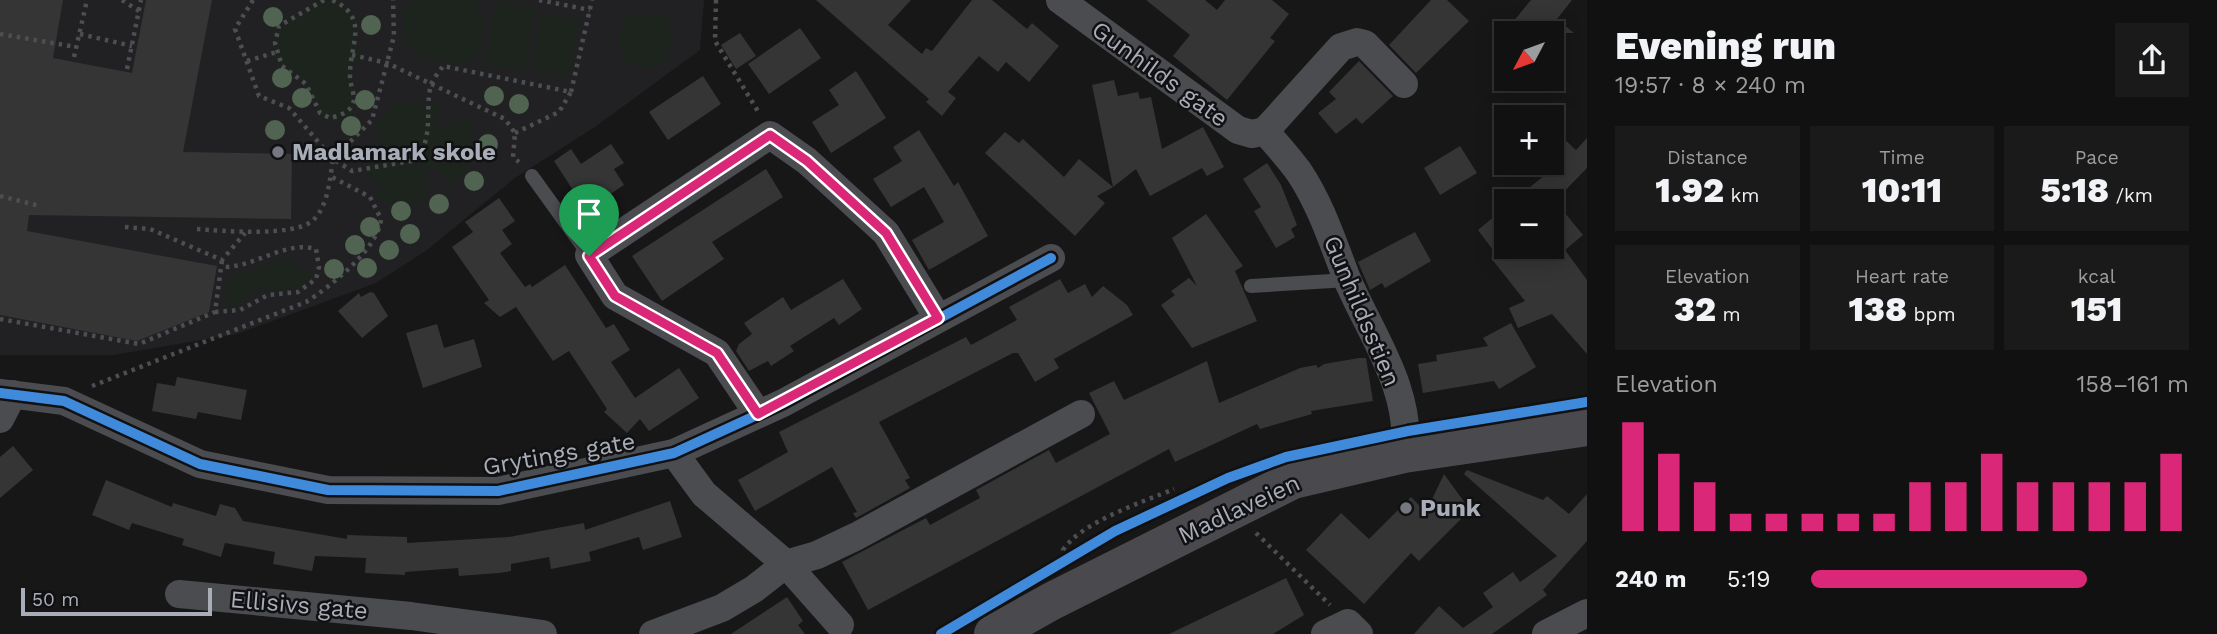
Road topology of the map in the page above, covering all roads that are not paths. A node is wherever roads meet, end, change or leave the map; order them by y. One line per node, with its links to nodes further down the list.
1 (1060, 0): 3 (street, Gunhilds gate)
2 (1404, 84): 3 (street)
3 (1265, 131): 7 (street, Gunhildsstien)
4 (532, 176): 5 (lane)
5 (589, 256): 9 (street); 11 (street)
6 (1051, 258): 9 (street, Grytings gate)
7 (1348, 279): 8 (lane); 16 (street, Gunhildsstien)
8 (1251, 286)
9 (938, 318): 11 (street, Grytings gate)
10 (7, 393): 13 (street, Grytings gate); 15 (street, Grytings gate)
11 (758, 414): 15 (street, Grytings gate)
12 (1081, 414): 17 (street)
13 (0, 419)
14 (1587, 427): 16 (main road, Madlaveien)
15 (674, 453): 17 (street)
16 (1404, 454): 23 (main road, Madlaveien)
17 (786, 564): 20 (street); 22 (street)
18 (180, 594): 21 (street, Ellisivs gate)
19 (1587, 613): 24 (street)
20 (840, 625)
21 (544, 634)
22 (653, 634)
23 (993, 634)
24 (1546, 634)

